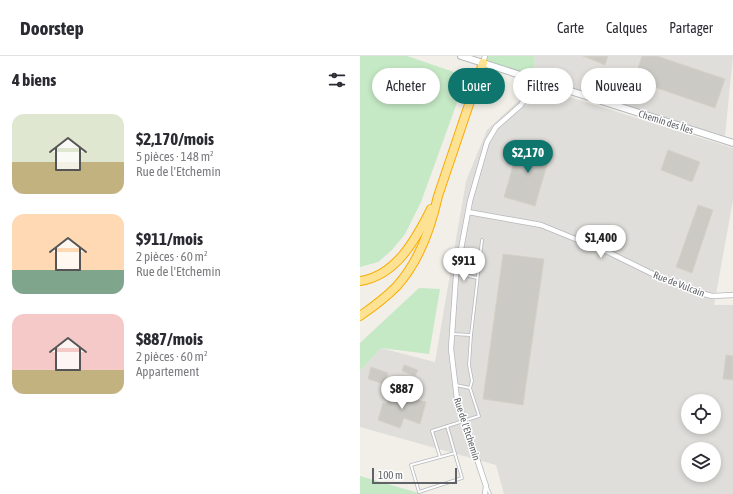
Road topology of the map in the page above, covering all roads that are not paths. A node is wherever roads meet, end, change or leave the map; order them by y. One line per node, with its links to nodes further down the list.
1 (461, 56): 2 (street, Chemin des Îles)
2 (484, 59): 3 (street, Chemin des Îles); 7 (highway)
3 (513, 72)
4 (573, 93): 6 (street, Chemin des Îles)
5 (521, 104): 8 (street, Rue de l'Etchemin)
6 (733, 143)
7 (438, 196): 12 (highway); 14 (highway)
8 (468, 212): 10 (street, Rue de l'Etchemin); 13 (street, Rue de Vulcain)
9 (482, 240): 11 (lane)
10 (457, 273): 11 (lane); 15 (street, Rue de l'Etchemin)
11 (478, 278): 16 (lane)
12 (360, 281)
13 (733, 295)
14 (360, 316)
15 (452, 334): 16 (lane); 17 (street, Rue de l'Etchemin)
16 (471, 335): 18 (lane)
17 (455, 385): 18 (lane); 19 (street, Rue de l'Etchemin)
18 (470, 388): 19 (lane)
19 (464, 421): 20 (lane); 23 (street, Rue de l'Etchemin)
20 (447, 426): 21 (lane); 22 (lane)
21 (455, 453): 22 (lane); 22 (lane)
22 (440, 457)
23 (486, 486): 24 (street); 25 (lane, Rue de l'Etchemin)
24 (484, 494)
25 (490, 494)

